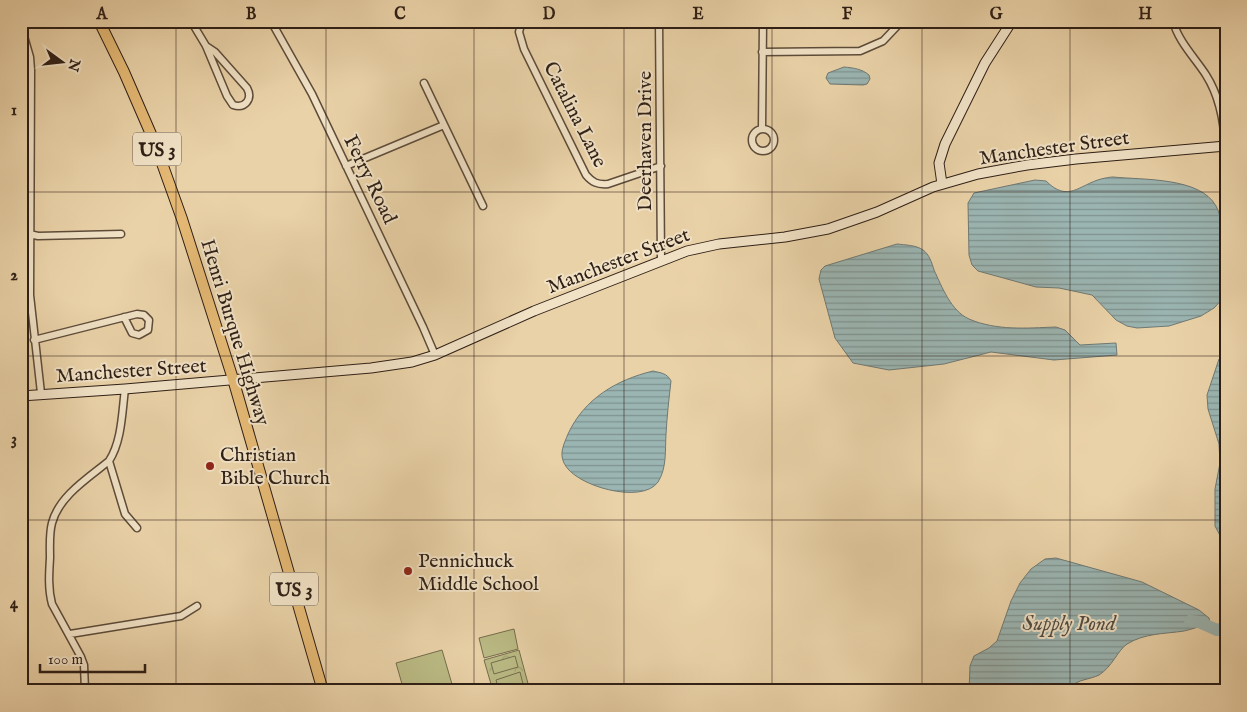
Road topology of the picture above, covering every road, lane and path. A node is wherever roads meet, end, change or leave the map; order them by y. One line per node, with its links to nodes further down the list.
1 (99, 21): 32 (main road, Henri Burque Highway / US 3)
2 (191, 21): 11 (street)
3 (271, 21): 21 (street, Ferry Road)
4 (522, 21): 22 (street, Catalina Lane)
5 (659, 21): 22 (street, Deerhaven Drive)
6 (762, 21): 12 (street)
7 (902, 21): 12 (street)
8 (1012, 21): 23 (street)
9 (1173, 21): 20 (street)
10 (21, 26): 13 (street)
11 (206, 46): 11 (street)
12 (762, 52): 17 (street)
13 (30, 56): 14 (street); 19 (street)
14 (21, 57)
15 (424, 83): 16 (street)
16 (444, 125): 21 (street); 24 (street)
17 (762, 128)
18 (21, 142): 19 (street)
19 (30, 143): 26 (street)
20 (1225, 146): 23 (street, Manchester Street)
21 (346, 166): 31 (street, Ferry Road)
22 (661, 166): 28 (street, Deerhaven Drive)
23 (942, 184): 28 (street, Manchester Street)
24 (483, 206)
25 (21, 232): 26 (street)
26 (30, 234): 27 (street); 30 (street)
27 (121, 234)
28 (661, 261): 31 (street, Manchester Street)
29 (124, 317): 30 (street)
30 (34, 340): 34 (street)
31 (435, 355): 32 (street, Manchester Street)
32 (233, 379): 33 (street, Manchester Street); 41 (main road, Henri Burque Highway / US 3)
33 (125, 389): 34 (street, Manchester Street); 36 (street)
34 (41, 393): 35 (street, Manchester Street)
35 (21, 396)
36 (109, 461): 37 (street); 39 (street)
37 (137, 528)
38 (197, 606): 39 (street)
39 (70, 634): 40 (street)
40 (84, 691)
41 (324, 691)

